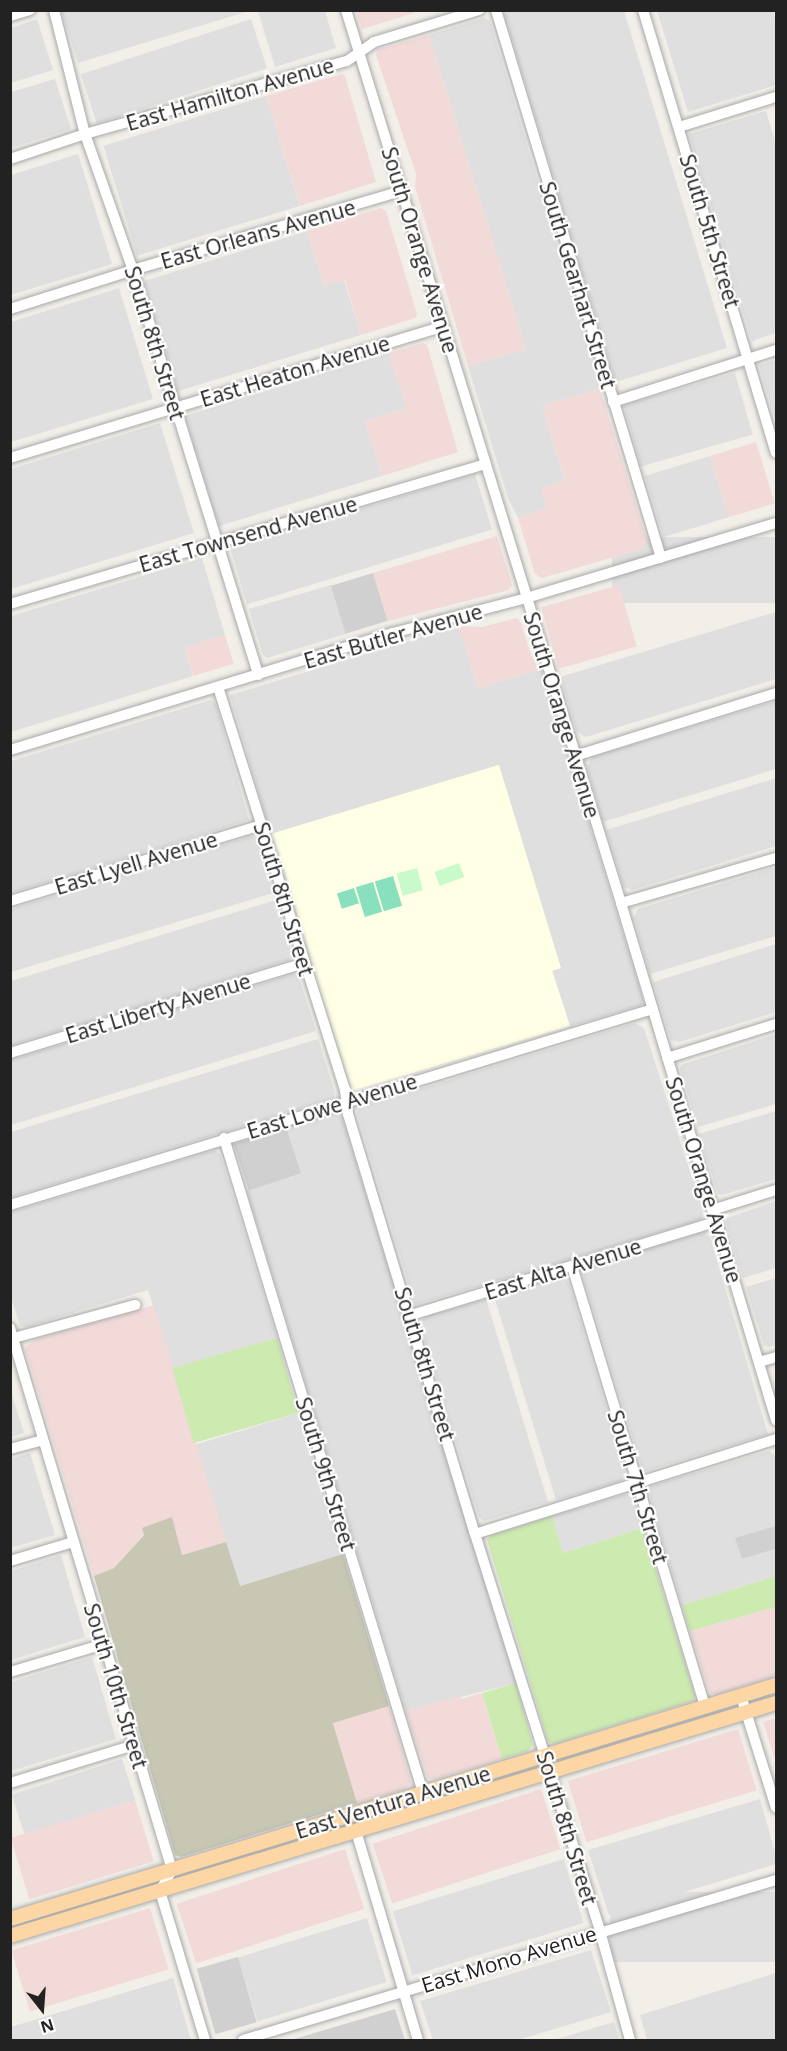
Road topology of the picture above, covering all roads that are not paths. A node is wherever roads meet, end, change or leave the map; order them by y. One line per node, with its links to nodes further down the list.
1 (30, 10): 7 (street)
2 (54, 10): 11 (street, South 8th Street)
3 (346, 10): 8 (street, South Orange Avenue)
4 (479, 10): 8 (street, East Hamilton Avenue)
5 (496, 10): 19 (street, South Gearhart Street)
6 (643, 10): 10 (street, South 5th Street)
7 (10, 16)
8 (359, 51): 11 (street, East Hamilton Avenue); 13 (street, South Orange Avenue)
9 (777, 97): 10 (street)
10 (679, 127): 18 (street, South 5th Street)
11 (85, 134): 12 (street, East Hamilton Avenue); 14 (street, South 8th Street)
12 (10, 159)
13 (402, 191): 14 (street, East Orleans Avenue); 16 (street, South Orange Avenue)
14 (133, 270): 15 (street, East Orleans Avenue); 20 (street, South 8th Street)
15 (10, 309)
16 (442, 327): 20 (street, East Heaton Avenue); 23 (street, South Orange Avenue)
17 (777, 350): 18 (street)
18 (748, 359): 19 (street); 21 (street, South 5th Street)
19 (613, 402): 26 (street, South Gearhart Street)
20 (176, 408): 22 (street, East Heaton Avenue); 25 (street, South 8th Street)
21 (777, 452)
22 (10, 458)
23 (485, 464): 25 (street, East Townsend Avenue); 27 (street, South Orange Avenue)
24 (777, 524): 26 (street, East Butler Avenue)
25 (216, 543): 28 (street, East Townsend Avenue); 29 (street, South 8th Street)
26 (661, 558): 27 (street, East Butler Avenue)
27 (526, 598): 29 (street, East Butler Avenue); 33 (street, South Orange Avenue)
28 (10, 604)
29 (258, 675): 30 (street, East Butler Avenue)
30 (218, 687): 32 (street, East Butler Avenue); 34 (street, South 8th Street)
31 (777, 693): 33 (street)
32 (10, 750)
33 (575, 756): 37 (street, South Orange Avenue)
34 (261, 825): 36 (street, East Lyell Avenue); 38 (street, South 8th Street)
35 (777, 858): 37 (street)
36 (10, 901)
37 (621, 903): 39 (street, South Orange Avenue)
38 (305, 963): 41 (street, East Liberty Avenue); 43 (street, South 8th Street)
39 (653, 1009): 42 (street, South Orange Avenue); 43 (street, East Lowe Avenue)
40 (777, 1024): 42 (street)
41 (10, 1053)
42 (667, 1058): 47 (street, South Orange Avenue)
43 (346, 1102): 44 (street, East Lowe Avenue); 51 (street, South 8th Street)
44 (225, 1138): 46 (street, East Lowe Avenue); 74 (street, South 9th Street)
45 (777, 1190): 47 (street)
46 (10, 1205)
47 (712, 1209): 48 (street, South Orange Avenue)
48 (716, 1222): 49 (street, East Alta Avenue); 54 (street, South Orange Avenue)
49 (572, 1266): 51 (street, East Alta Avenue); 59 (street, South 7th Street)
50 (135, 1305): 52 (street)
51 (411, 1315): 60 (street, South 8th Street)
52 (11, 1335): 57 (street, South 10th Street)
53 (777, 1357): 54 (street)
54 (759, 1362): 55 (street, South Orange Avenue)
55 (777, 1420)
56 (777, 1439): 59 (street)
57 (43, 1440): 58 (street); 61 (street, South 10th Street)
58 (10, 1449)
59 (636, 1483): 60 (street); 68 (street, South 7th Street)
60 (475, 1534): 71 (street, South 8th Street)
61 (73, 1542): 62 (street); 63 (street, South 10th Street)
62 (10, 1561)
63 (104, 1644): 64 (street); 70 (street, South 10th Street)
64 (10, 1672)
65 (777, 1685): 66 (main road, East Ventura Avenue)
66 (741, 1696): 68 (main road, East Ventura Avenue); 69 (street)
67 (777, 1703): 69 (main road, East Ventura Avenue)
68 (705, 1707): 71 (main road, East Ventura Avenue)
69 (746, 1712): 72 (main road, East Ventura Avenue); 75 (street)
70 (134, 1745): 73 (street); 78 (street, South 10th Street)
71 (545, 1755): 72 (street, South 8th Street); 74 (main road, East Ventura Avenue)
72 (550, 1772): 76 (main road, East Ventura Avenue); 82 (street, South 8th Street)
73 (10, 1783)
74 (423, 1792): 76 (street, South 9th Street); 78 (main road, East Ventura Avenue)
75 (777, 1808)
76 (428, 1809): 77 (main road, East Ventura Avenue)
77 (356, 1831): 80 (main road, East Ventura Avenue); 84 (street)
78 (172, 1870): 80 (street); 81 (main road, East Ventura Avenue)
79 (777, 1880): 82 (street, East Mono Avenue)
80 (160, 1891): 83 (main road, East Ventura Avenue); 85 (street)
81 (10, 1919)
82 (600, 1931): 84 (street, East Mono Avenue); 88 (street, South 8th Street)
83 (10, 1936)
84 (403, 1991): 86 (street, East Mono Avenue); 87 (street)
85 (205, 2040)
86 (243, 2040)
87 (418, 2040)
88 (630, 2040)

